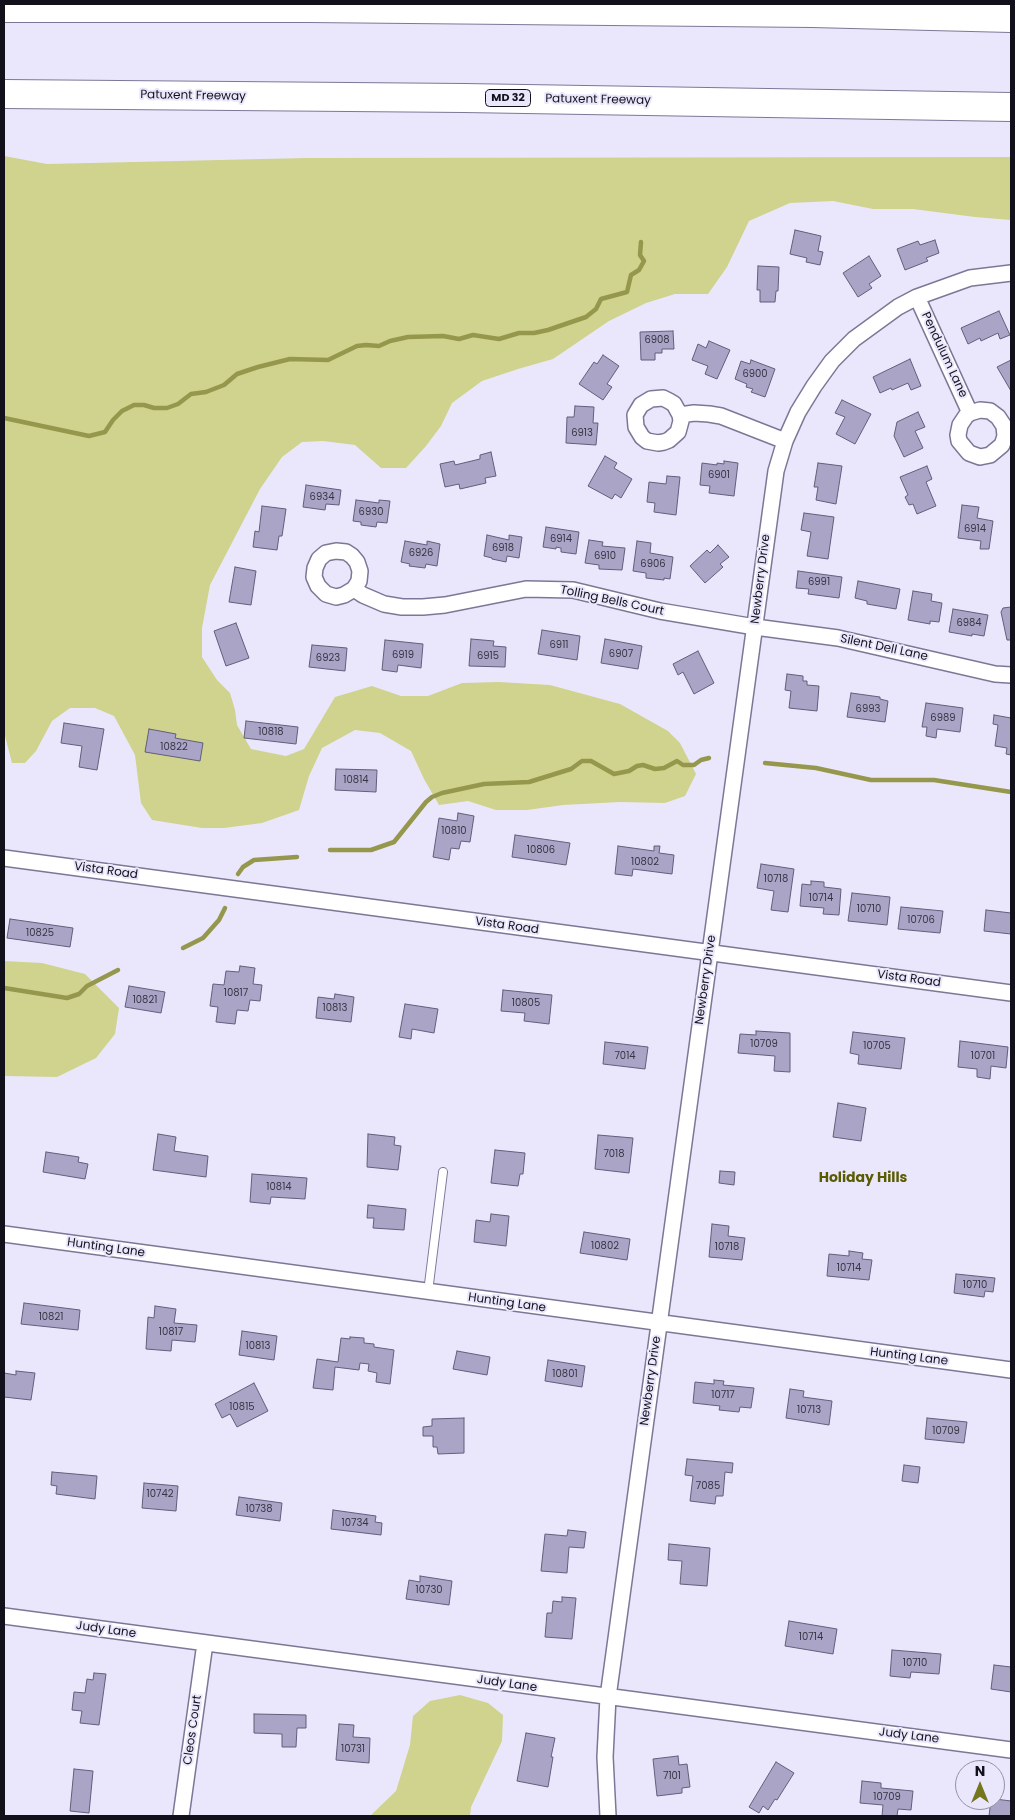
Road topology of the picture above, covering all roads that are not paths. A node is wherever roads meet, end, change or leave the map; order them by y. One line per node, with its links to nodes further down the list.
1 (4, 8): 2 (highway)
2 (1011, 18)
3 (4, 94): 4 (highway, Patuxent Freeway / MD 32)
4 (1011, 107)
5 (1011, 273): 6 (street, Newberry Drive)
6 (917, 297): 7 (street, Pendulum Lane); 9 (street, Newberry Drive)
7 (970, 413)
8 (680, 415): 9 (street)
9 (785, 440): 11 (street, Newberry Drive)
10 (354, 590): 11 (street, Tolling Bells Court)
11 (755, 627): 12 (street, Silent Dell Lane); 14 (street, Newberry Drive)
12 (1011, 675)
13 (4, 858): 14 (street, Vista Road)
14 (710, 953): 15 (street, Vista Road); 19 (street, Newberry Drive)
15 (1011, 993)
16 (443, 1172): 18 (lane)
17 (4, 1234): 18 (street, Hunting Lane)
18 (428, 1292): 19 (street, Hunting Lane)
19 (659, 1324): 20 (street, Hunting Lane); 23 (street, Newberry Drive)
20 (1011, 1370)
21 (4, 1616): 22 (street, Judy Lane)
22 (204, 1643): 23 (street, Judy Lane); 25 (street, Cleos Court)
23 (608, 1697): 24 (street, Judy Lane); 26 (street, Newberry Drive)
24 (1011, 1750)
25 (181, 1816)
26 (608, 1816)

